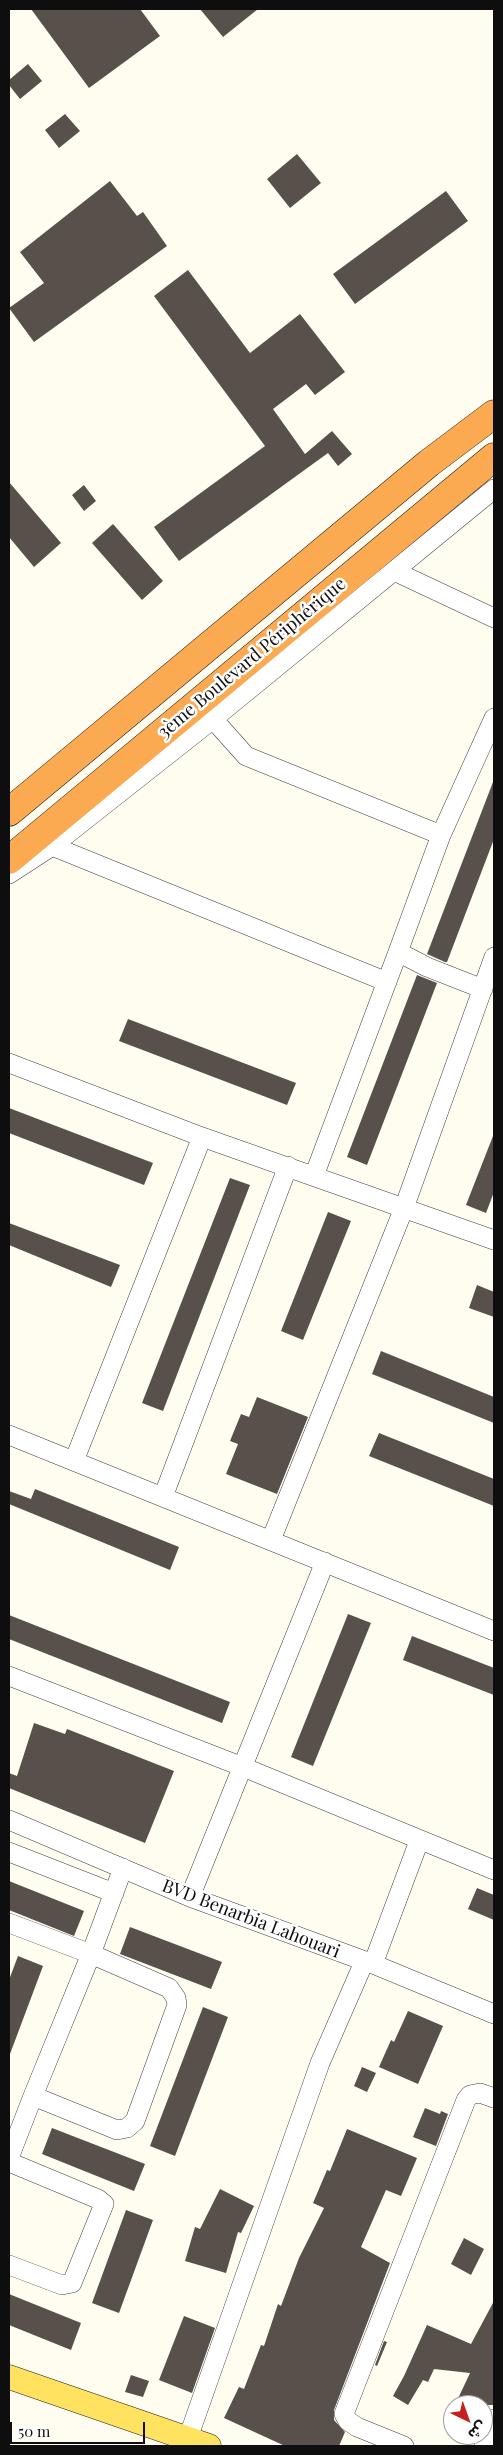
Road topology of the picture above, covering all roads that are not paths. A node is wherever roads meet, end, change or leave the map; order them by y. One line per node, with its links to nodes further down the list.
1 (494, 414): 8 (highway, 3ème Boulevard Périphérique)
2 (494, 457): 11 (highway, 3ème Boulevard Périphérique)
3 (494, 489): 4 (street)
4 (394, 571): 5 (street); 7 (street)
5 (494, 618)
6 (494, 718): 9 (street)
7 (213, 719): 9 (street); 10 (street)
8 (9, 812)
9 (441, 835): 13 (street)
10 (52, 846): 12 (street); 15 (street)
11 (9, 860)
12 (9, 874)
13 (398, 952): 15 (street); 16 (street)
14 (494, 959): 16 (street)
15 (387, 982): 20 (street)
16 (483, 989): 21 (street)
17 (9, 1063): 18 (street)
18 (202, 1137): 19 (street); 24 (street)
19 (288, 1166): 20 (street); 25 (street)
20 (314, 1176): 21 (street)
21 (404, 1208): 22 (street); 26 (street)
22 (494, 1240)
23 (9, 1435): 24 (street)
24 (74, 1461): 25 (street)
25 (163, 1497): 26 (street)
26 (271, 1540): 27 (street)
27 (325, 1562): 28 (street); 30 (street)
28 (494, 1631)
29 (9, 1676): 30 (street)
30 (243, 1767): 32 (street); 37 (street)
31 (9, 1820): 34 (street, BVD Benarbia Lahouari)
32 (419, 1841): 35 (street); 40 (street)
33 (9, 1852): 36 (street)
34 (123, 1868): 36 (street); 37 (street, BVD Benarbia Lahouari)
35 (494, 1870)
36 (114, 1893): 39 (street)
37 (190, 1897): 40 (street, BVD Benarbia Lahouari)
38 (9, 1923): 39 (street)
39 (91, 1954): 42 (street); 42 (street)
40 (368, 1963): 41 (street, BVD Benarbia Lahouari); 49 (street)
41 (494, 2014)
42 (34, 2096): 44 (street)
43 (494, 2098): 50 (street)
44 (9, 2158)
45 (9, 2162): 46 (street)
46 (9, 2264)
47 (9, 2377): 49 (main road)
48 (494, 2419): 51 (street)
49 (199, 2442)
50 (404, 2446)
51 (484, 2446)

